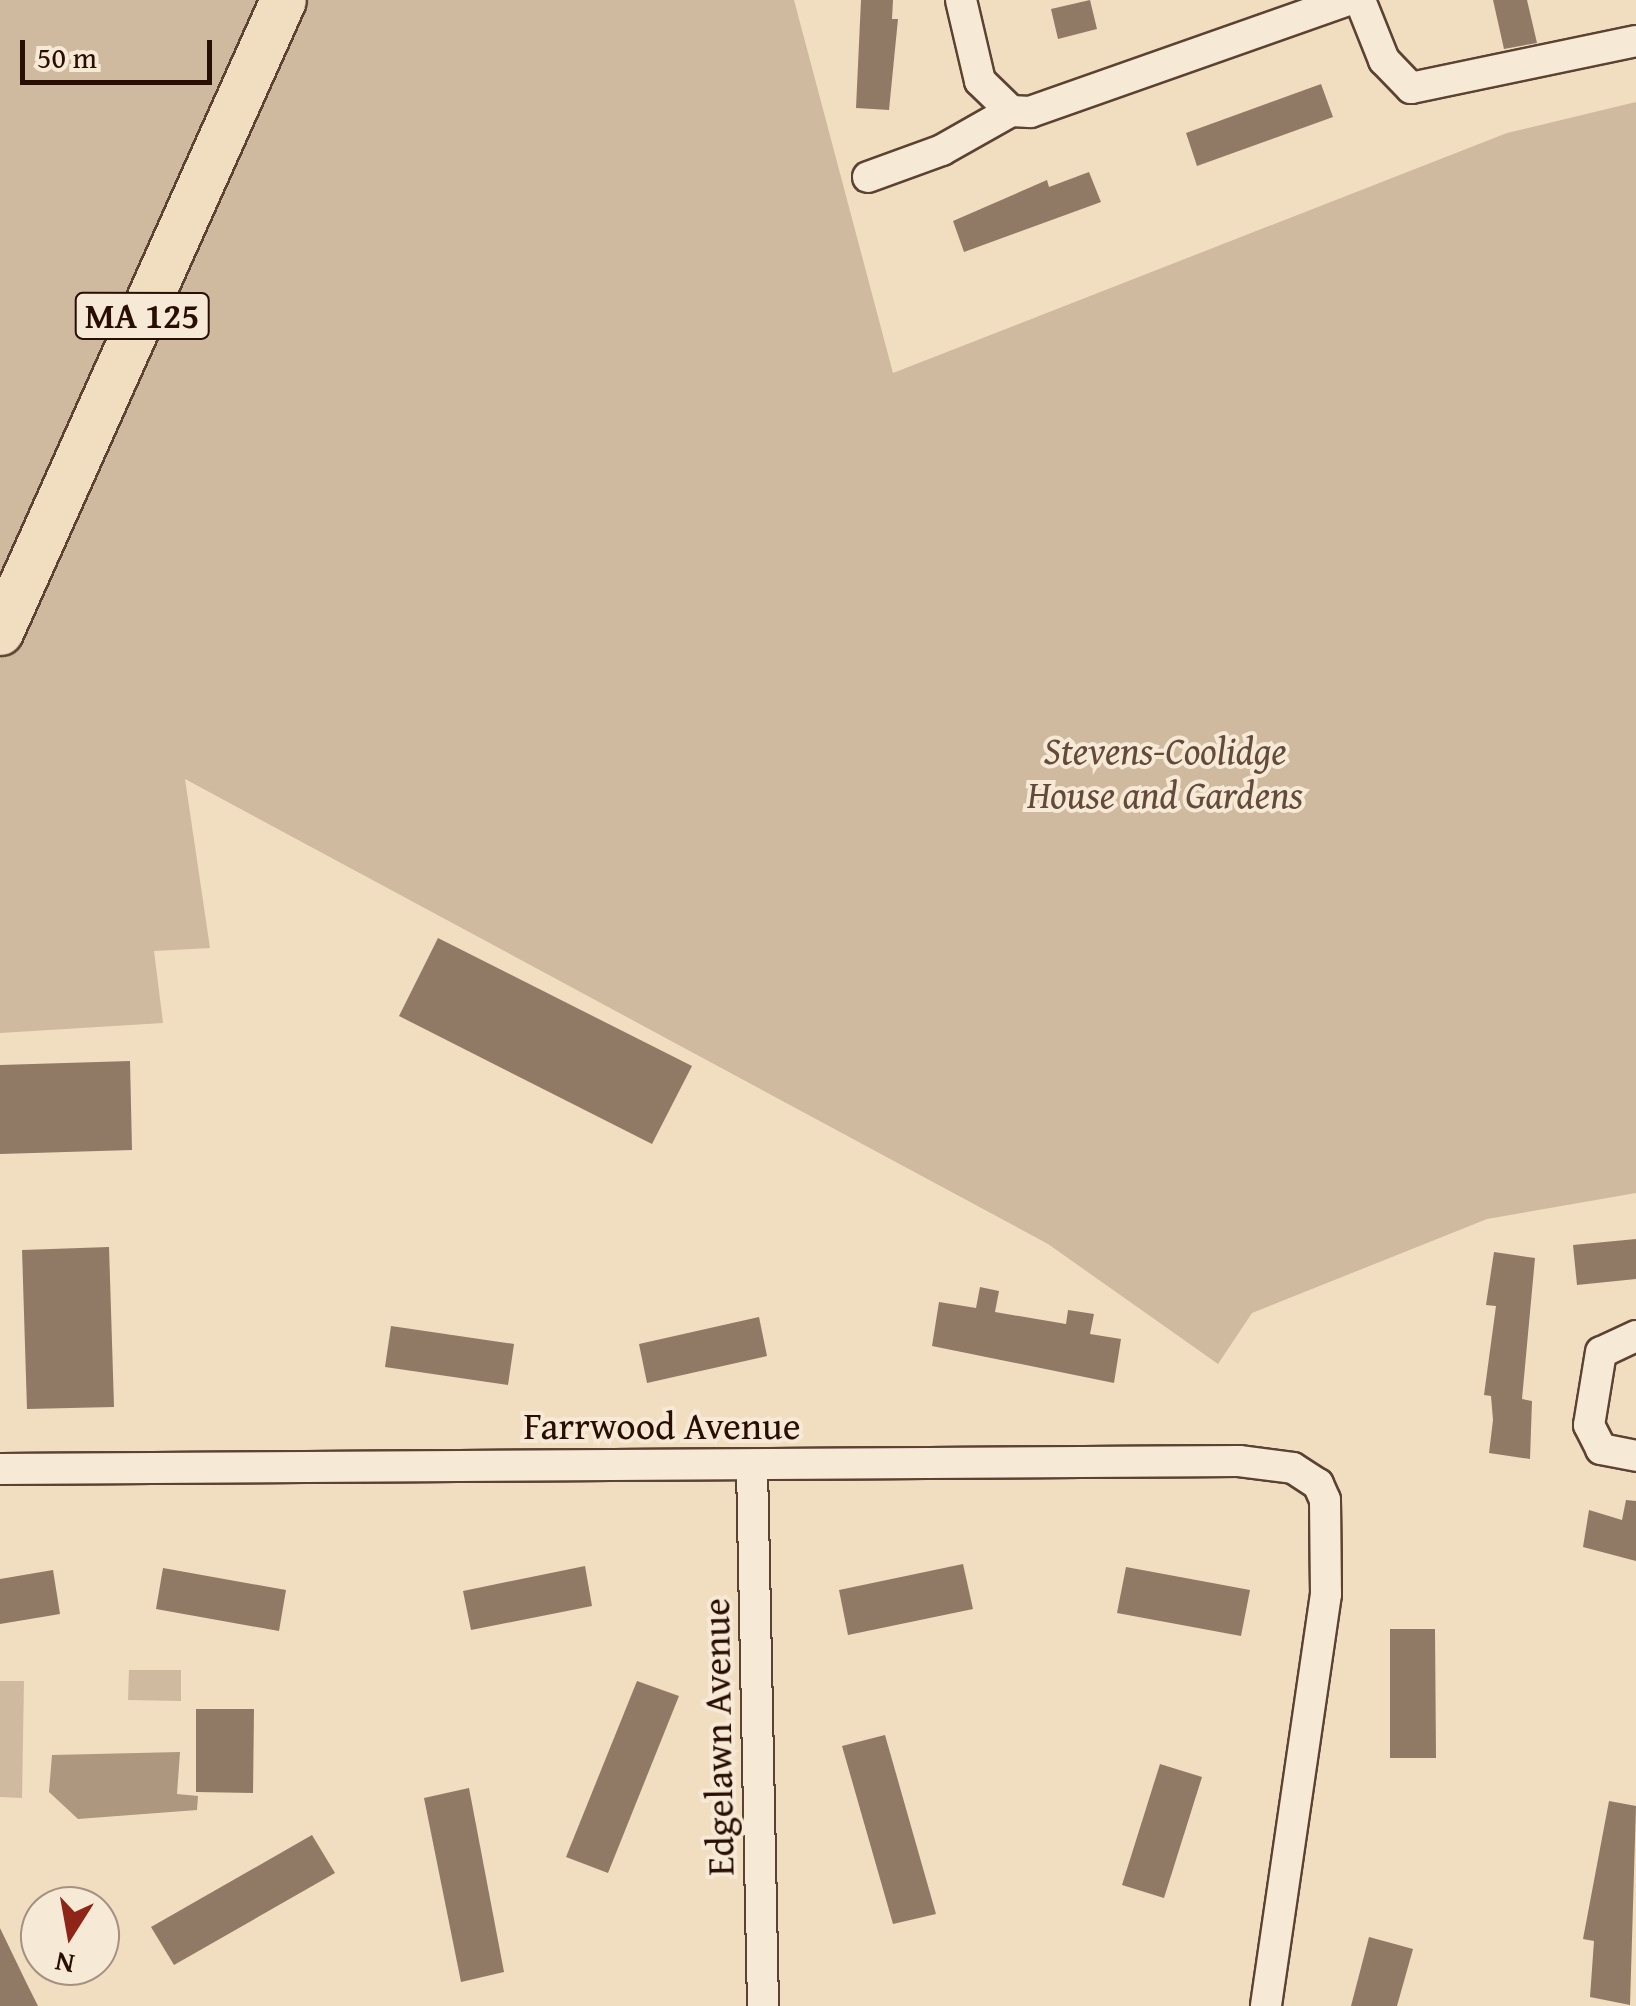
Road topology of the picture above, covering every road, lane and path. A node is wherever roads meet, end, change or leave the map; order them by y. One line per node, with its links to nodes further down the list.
1 (283, 0): 8 (main road, MA 125)
2 (961, 0): 6 (street)
3 (1348, 0): 6 (street)
4 (1360, 0): 5 (street)
5 (1636, 41)
6 (1011, 111): 7 (street)
7 (868, 177)
8 (0, 632)
9 (1636, 1336): 10 (street)
10 (1636, 1456)
11 (752, 1466): 12 (street, Farrwood Avenue); 13 (street, Edgelawn Avenue); 14 (street, Farrwood Avenue)
12 (0, 1469)
13 (763, 2006)
14 (1266, 2006)

